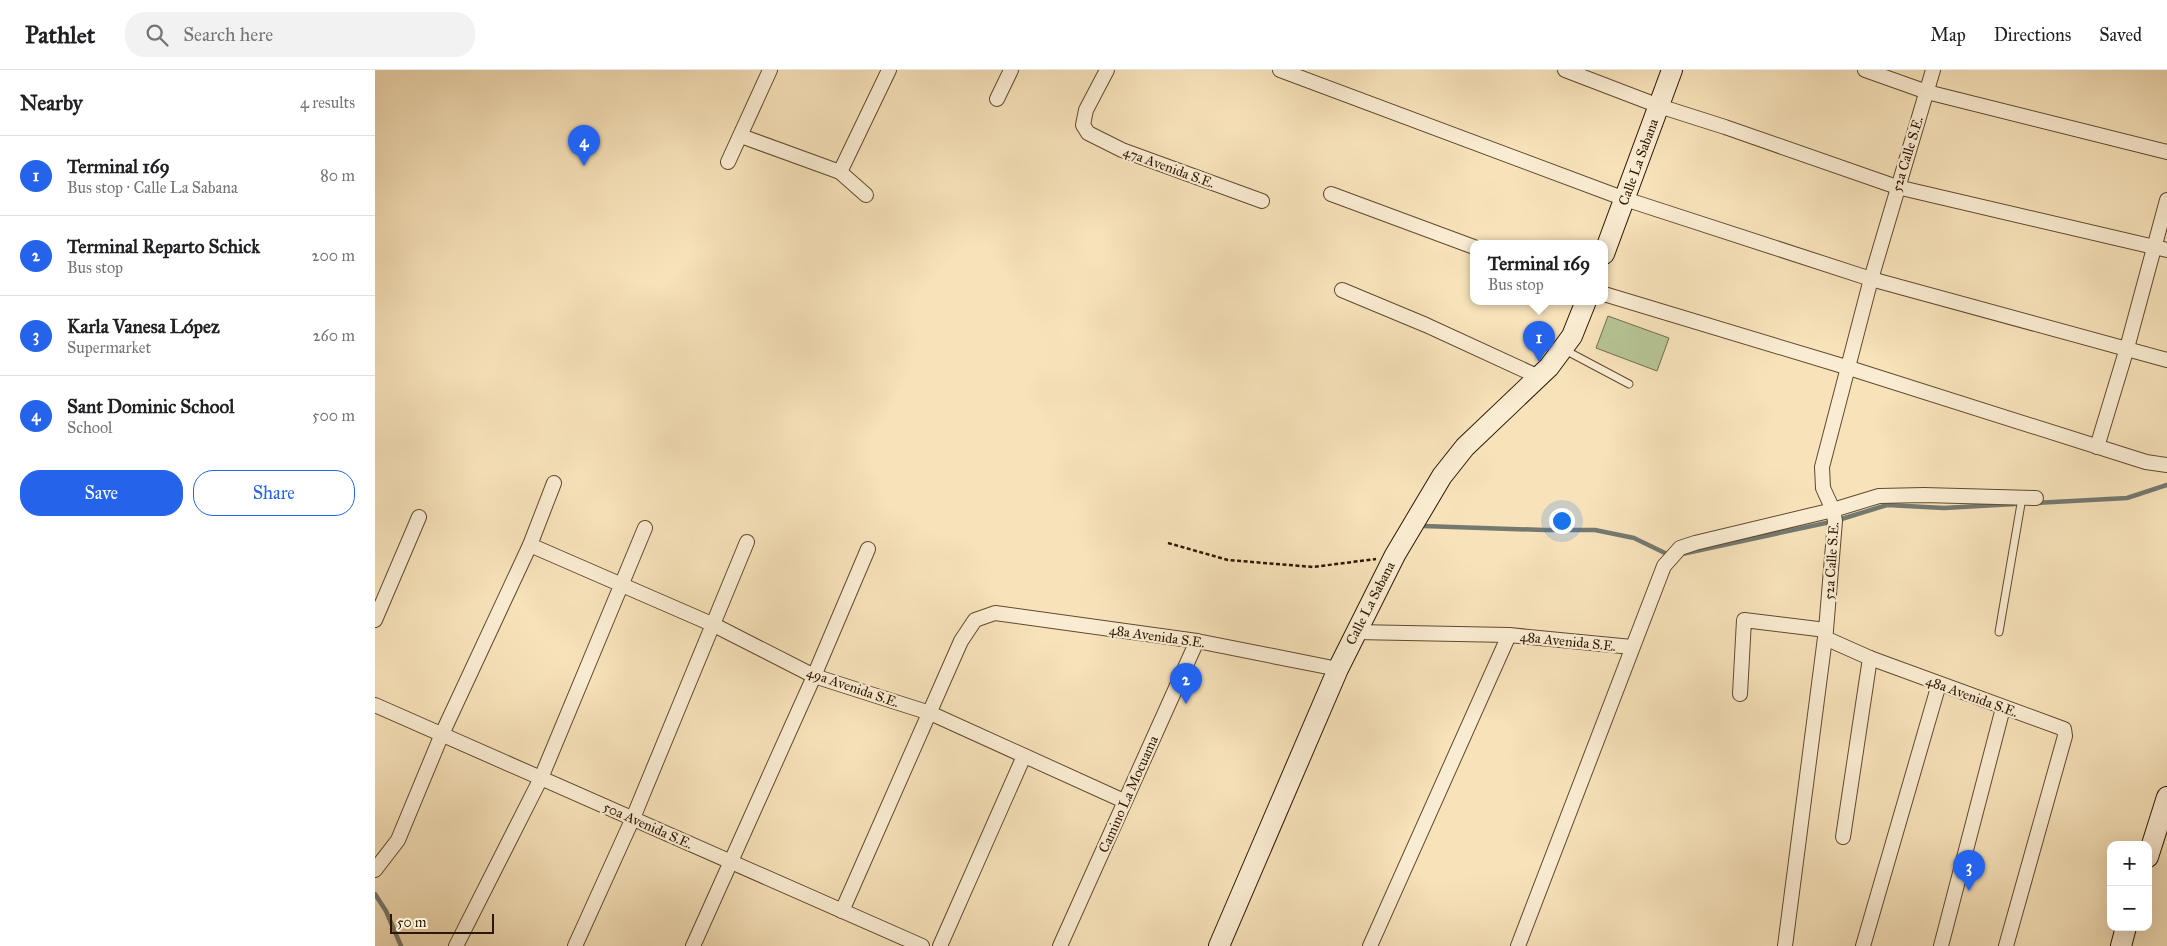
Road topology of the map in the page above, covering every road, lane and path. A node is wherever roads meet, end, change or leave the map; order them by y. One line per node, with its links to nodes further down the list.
1 (770, 70): 13 (street)
2 (889, 70): 16 (street)
3 (1011, 70): 11 (street)
4 (1107, 70): 22 (street, 47a Avenida S.E.)
5 (1280, 70): 20 (street)
6 (1565, 70): 12 (street)
7 (1672, 70): 12 (street, Calle La Sabana)
8 (1865, 70): 10 (street)
9 (1933, 70): 10 (street, 52a Calle S.E.)
10 (1927, 92): 14 (street); 17 (street, 52a Calle S.E.)
11 (997, 98)
12 (1659, 106): 17 (street); 20 (street, Calle La Sabana)
13 (741, 136): 15 (street); 16 (street)
14 (2167, 152)
15 (728, 162)
16 (840, 172): 19 (street)
17 (1897, 187): 25 (street); 26 (street, 52a Calle S.E.)
18 (1331, 194): 24 (street)
19 (866, 195)
20 (1625, 199): 23 (street, Calle La Sabana); 26 (street)
21 (2167, 200): 25 (street)
22 (1262, 201)
23 (1608, 244)
24 (1470, 246)
25 (2161, 248): 31 (street)
26 (1871, 279): 31 (street); 33 (street, 52a Calle S.E.)
27 (1342, 290): 34 (street)
28 (1608, 295): 33 (street)
29 (1584, 305): 30 (street, Calle La Sabana)
30 (1563, 348): 34 (street, Calle La Sabana); 35 (lane)
31 (2127, 348): 32 (street); 36 (street)
32 (2167, 360)
33 (1846, 367): 36 (street); 41 (street, 52a Calle S.E.)
34 (1539, 378): 48 (street, Calle La Sabana)
35 (1629, 384)
36 (2097, 447): 37 (street)
37 (2167, 465)
38 (554, 483): 46 (street)
39 (2022, 498): 40 (street); 41 (street); 53 (lane)
40 (2036, 498)
41 (1833, 510): 54 (street, 52a Calle S.E.); 57 (street)
42 (419, 517): 50 (street)
43 (645, 528): 49 (street)
44 (747, 542): 51 (street)
45 (1168, 543): 48 (path)
46 (530, 545): 49 (street, 49a Avenida S.E.); 66 (street)
47 (868, 549): 60 (street)
48 (1395, 555): 52 (street, Calle La Sabana)
49 (621, 584): 51 (street, 49a Avenida S.E.); 68 (street)
50 (375, 620)
51 (714, 625): 60 (street, 49a Avenida S.E.); 71 (street)
52 (1355, 632): 55 (street, 48a Avenida S.E.); 59 (street, Calle La Sabana)
53 (1999, 632)
54 (1825, 634): 58 (street, 48a Avenida S.E.); 62 (street, 48a Avenida S.E.); 87 (street, 52a Calle S.E.)
55 (1509, 636): 57 (street, 48a Avenida S.E.); 85 (street)
56 (1197, 641): 59 (street, 48a Avenida S.E.); 65 (street, 48a Avenida S.E.); 70 (street, Camino La Mocuama)
57 (1632, 647): 86 (street)
58 (1870, 658): 61 (street, 48a Avenida S.E.); 72 (street)
59 (1338, 669): 84 (street, Calle La Sabana)
60 (814, 676): 65 (street, 49a Avenida S.E.); 74 (street)
61 (1939, 684): 64 (street, 48a Avenida S.E.); 88 (street)
62 (1740, 694)
63 (375, 705): 66 (street, 50a Avenida S.E.)
64 (2003, 708): 89 (street); 90 (street, 48a Avenida S.E.)
65 (930, 713): 67 (street, 49a Avenida S.E.); 76 (street)
66 (442, 734): 68 (street, 50a Avenida S.E.); 75 (street)
67 (1023, 756): 70 (street, 49a Avenida S.E.); 82 (street)
68 (541, 778): 71 (street, 50a Avenida S.E.); 78 (street)
69 (2167, 797): 73 (street)
70 (1124, 802): 83 (street, Camino La Mocuama)
71 (633, 818): 74 (street, 50a Avenida S.E.); 79 (street)
72 (1843, 837)
73 (2152, 844)
74 (731, 862): 76 (street, 50a Avenida S.E.); 80 (street)
75 (375, 870)
76 (842, 911): 81 (street, 50a Avenida S.E.)
77 (2125, 931): 91 (street)
78 (456, 946)
79 (575, 946)
80 (693, 946)
81 (922, 946)
82 (939, 946)
83 (1060, 946)
84 (1219, 946)
85 (1370, 946)
86 (1518, 946)
87 (1785, 946)
88 (1863, 946)
89 (1941, 946)
90 (2006, 946)
91 (2121, 946)

